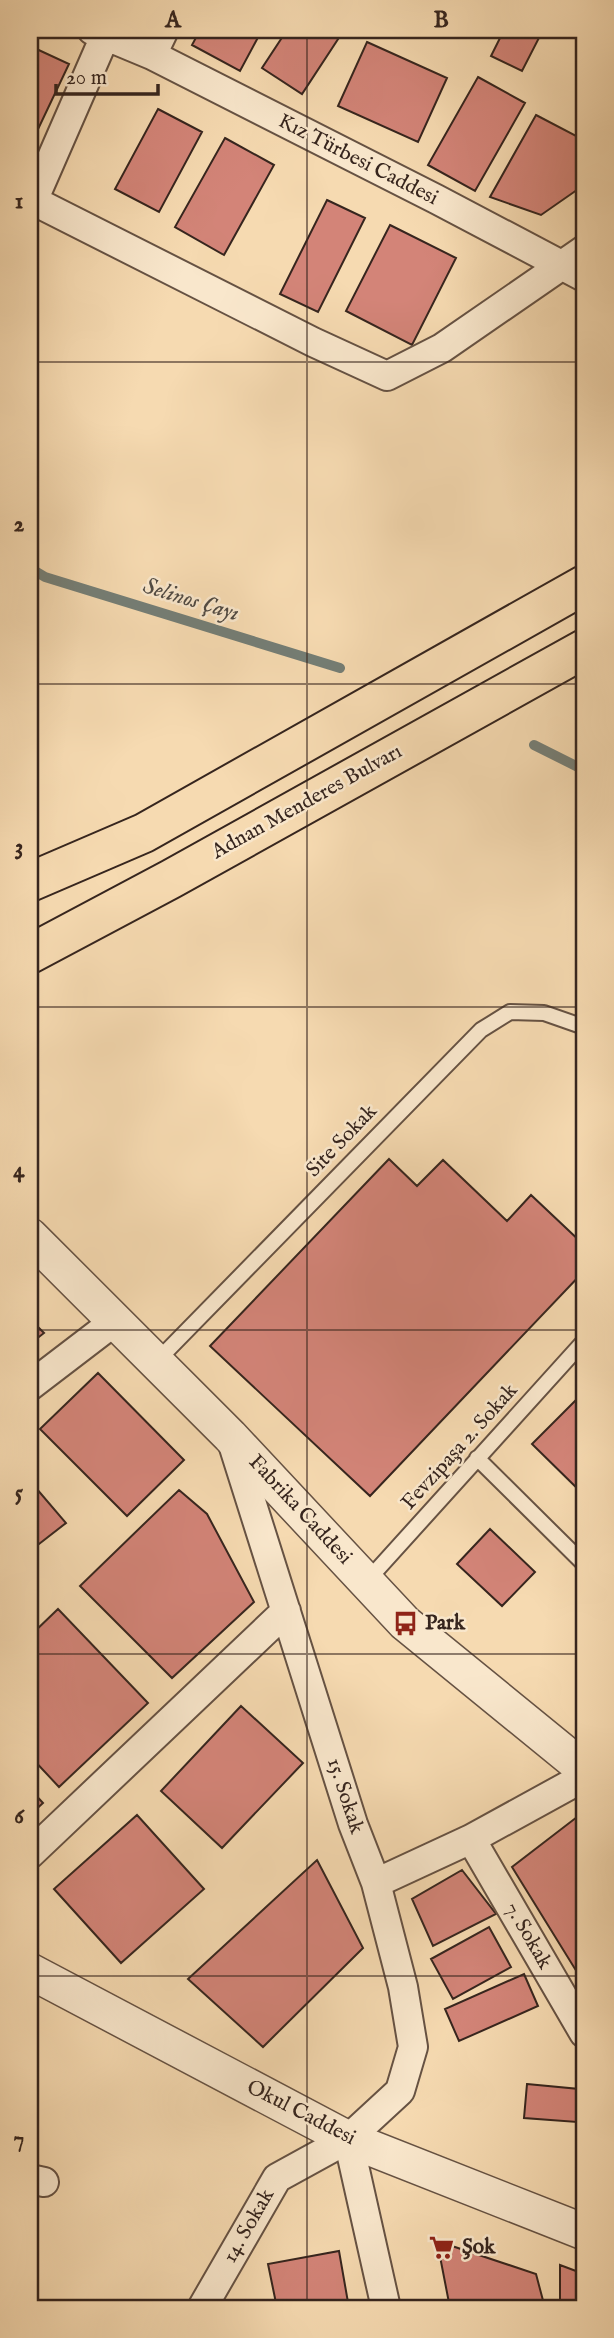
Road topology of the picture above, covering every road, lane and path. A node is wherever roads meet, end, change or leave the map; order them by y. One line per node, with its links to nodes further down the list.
1 (164, 30): 3 (street)
2 (99, 33): 3 (street, Kız Türbesi Caddesi); 4 (street)
3 (152, 55): 5 (street, Kız Türbesi Caddesi)
4 (32, 200): 5 (street)
5 (577, 264)
6 (584, 585): 8 (main road)
7 (584, 649): 9 (main road, Adnan Menderes Bulvarı)
8 (30, 882)
9 (30, 954)
10 (584, 1027): 14 (lane, Site Sokak)
11 (30, 1236): 12 (street, Fabrika Caddesi)
12 (115, 1321): 14 (street, Fabrika Caddesi); 15 (street)
13 (584, 1342): 17 (lane, Fevzipaşa 2. Sokak)
14 (156, 1362): 16 (street, Fabrika Caddesi)
15 (30, 1386)
16 (230, 1436): 19 (street, Fabrika Caddesi); 20 (street, 15. Sokak)
17 (477, 1458): 18 (lane); 19 (lane, Fevzipaşa 2. Sokak)
18 (584, 1564)
19 (368, 1581): 21 (street, Fabrika Caddesi)
20 (286, 1611): 24 (street); 25 (street, 15. Sokak)
21 (584, 1769)
22 (584, 1777): 23 (street)
23 (471, 1839): 25 (street); 27 (street, 7. Sokak)
24 (30, 1854)
25 (376, 1883): 28 (street, 15. Sokak)
26 (30, 1971): 28 (street, Okul Caddesi)
27 (584, 2033)
28 (348, 2139): 29 (street, Okul Caddesi); 30 (street, 14. Sokak); 31 (street)
29 (584, 2232)
30 (202, 2308)
31 (387, 2308)

